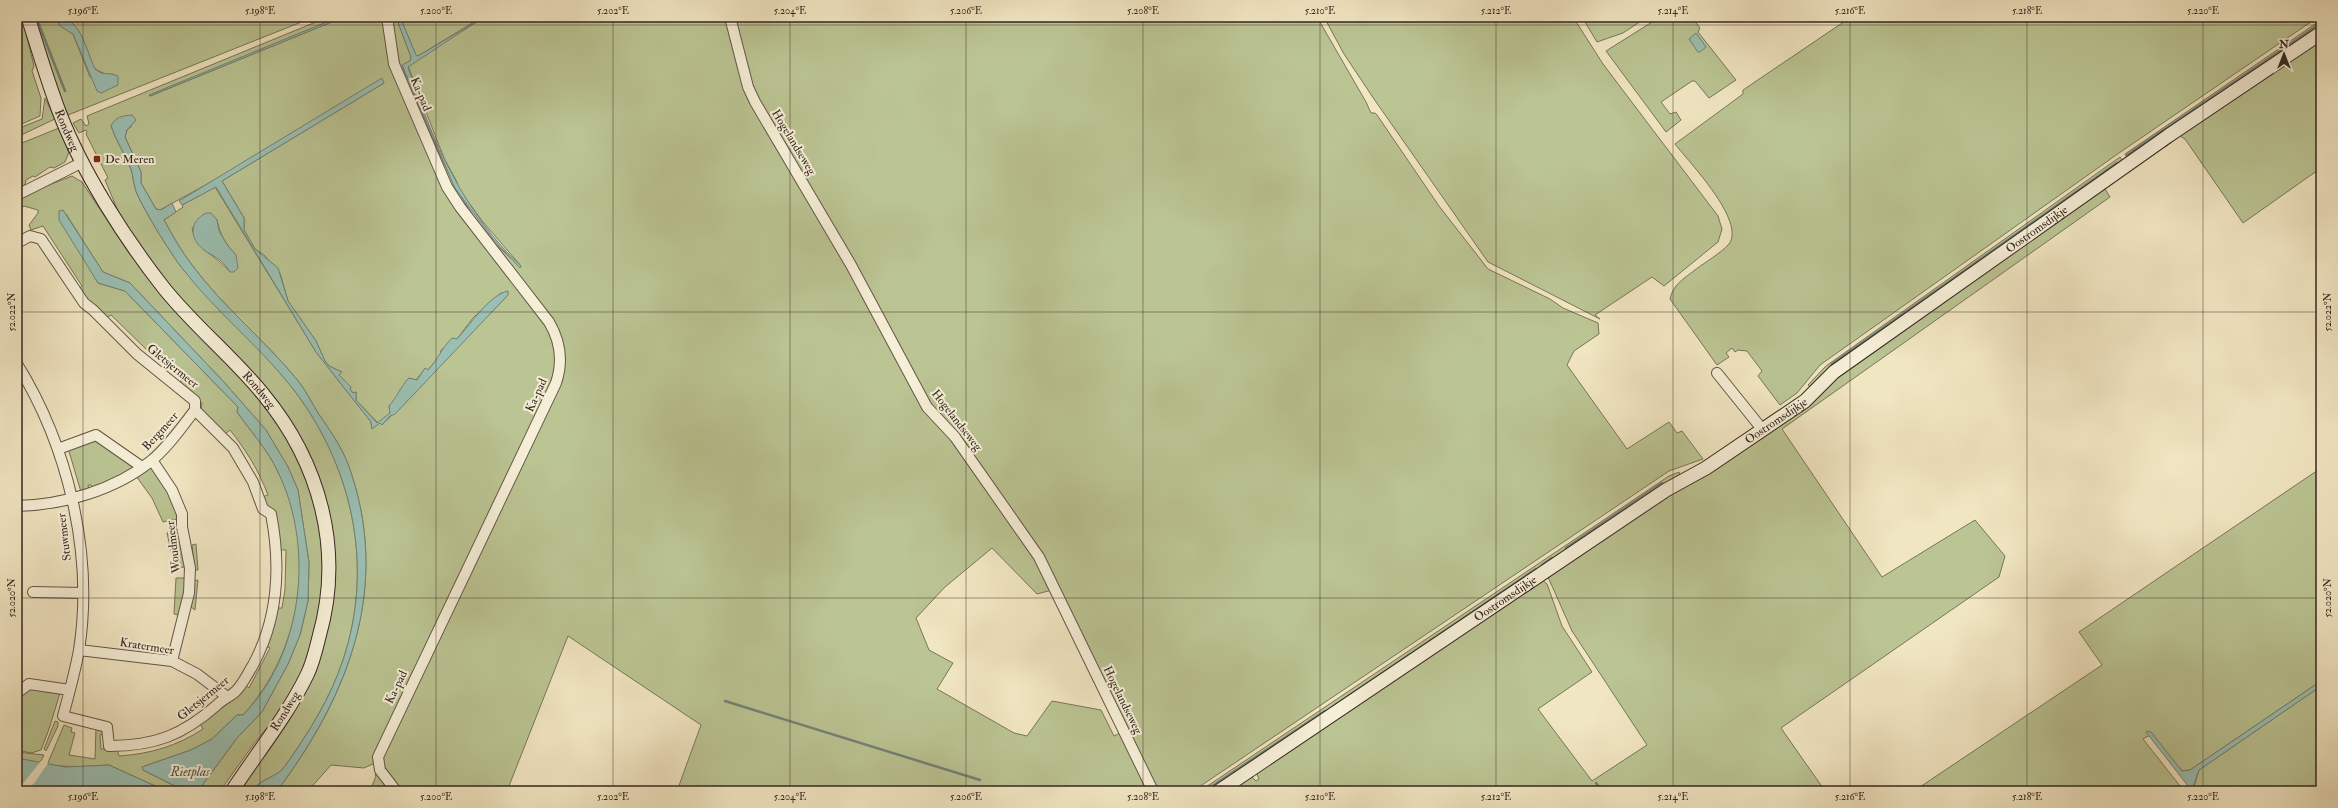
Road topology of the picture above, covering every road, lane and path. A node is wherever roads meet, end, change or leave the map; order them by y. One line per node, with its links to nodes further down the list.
1 (28, 17): 5 (street, Rondweg)
2 (388, 17): 27 (street, Ka-pad)
3 (730, 17): 28 (street, Hogelandseweg)
4 (2321, 33): 12 (street, Oostromsdijkje)
5 (83, 162): 6 (street); 26 (street, Rondweg)
6 (22, 190): 7 (street)
7 (17, 195)
8 (17, 243): 11 (street, Gletsjermeer)
9 (17, 364): 13 (street, Stuwmeer)
10 (1717, 373): 12 (street)
11 (196, 410): 14 (street, Bergmeer); 24 (street, Gletsjermeer)
12 (1762, 429): 29 (street, Oostromsdijkje)
13 (58, 449): 15 (street, Bergmeer); 16 (street, Stuwmeer)
14 (152, 460): 15 (street, Bergmeer); 21 (street, Woudmeer)
15 (142, 467): 16 (street, Bergmeer)
16 (72, 498): 17 (street, Bergmeer); 19 (street, Stuwmeer)
17 (17, 506)
18 (33, 592): 19 (street)
19 (82, 593): 20 (street, Stuwmeer)
20 (79, 650): 21 (street, Kratermeer); 22 (street, Stuwmeer)
21 (172, 661): 24 (street, Kratermeer)
22 (70, 690): 23 (street); 25 (street, Stuwmeer)
23 (17, 693)
24 (226, 696): 25 (street, Gletsjermeer)
25 (64, 716)
26 (232, 791)
27 (396, 791)
28 (1153, 791)
29 (1218, 791)

